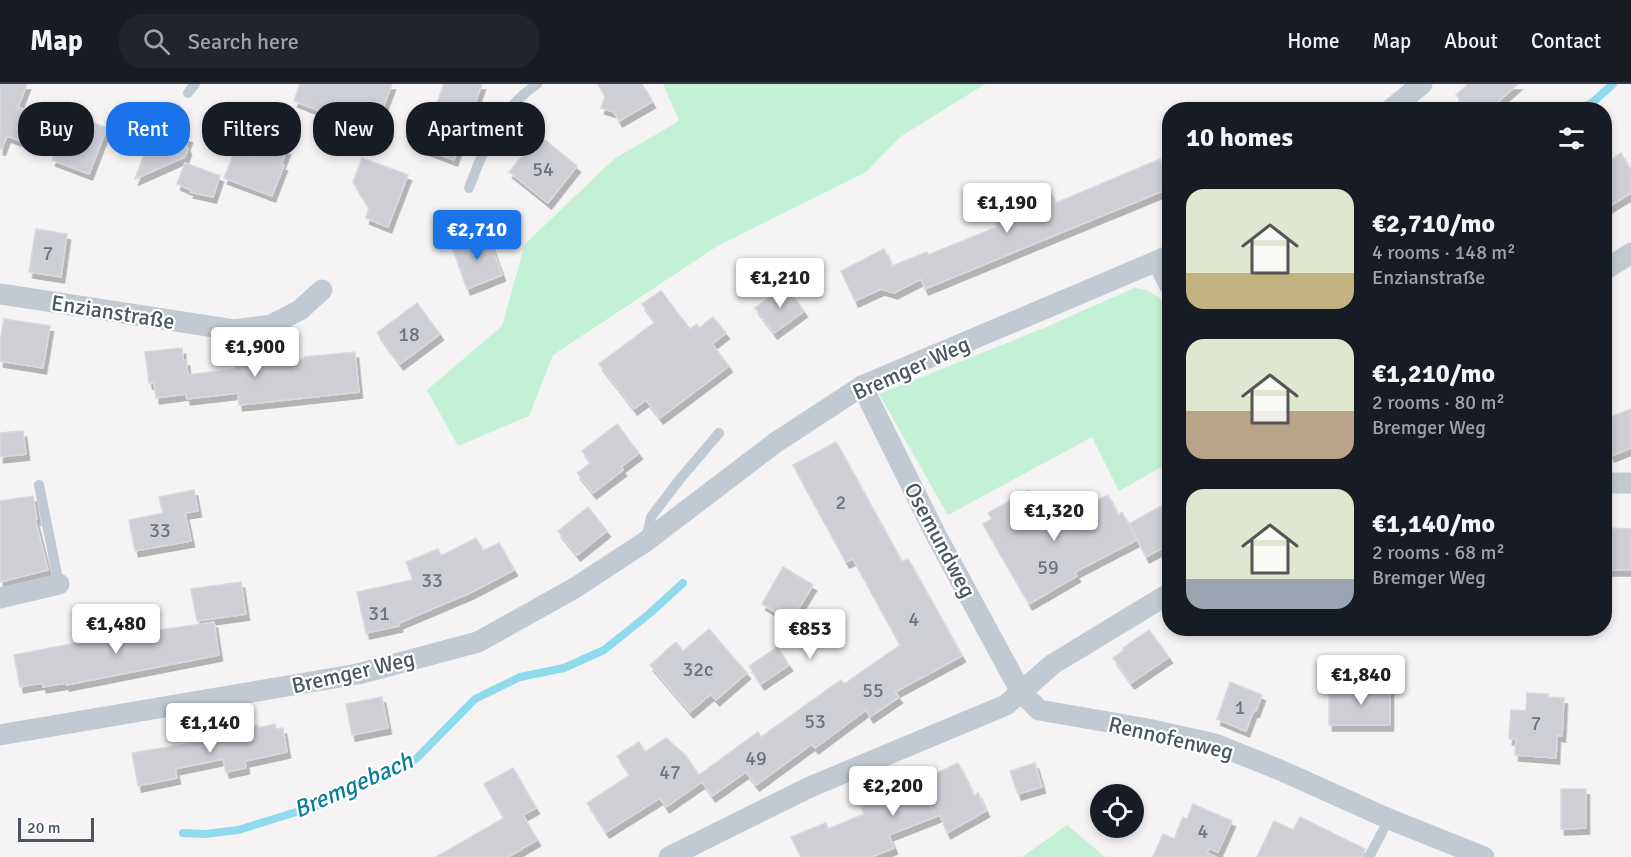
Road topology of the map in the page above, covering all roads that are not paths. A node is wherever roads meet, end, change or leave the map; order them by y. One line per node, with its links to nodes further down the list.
1 (537, 84): 4 (lane)
2 (1422, 84): 3 (street)
3 (1400, 102)
4 (469, 188)
5 (1631, 253): 7 (street)
6 (1162, 259): 10 (street, Bremger Weg)
7 (1612, 265)
8 (322, 290): 9 (street, Enzianstraße)
9 (0, 294)
10 (861, 386): 15 (street, Bremger Weg); 19 (street, Osemundweg)
11 (719, 433): 15 (lane)
12 (1612, 483): 13 (street)
13 (1631, 483)
14 (39, 484): 16 (lane)
15 (645, 542): 20 (street, Bremger Weg)
16 (59, 584): 18 (street)
17 (1162, 597): 19 (street)
18 (0, 598)
19 (1021, 692): 21 (street, Rennofenweg); 22 (street)
20 (0, 735)
21 (1389, 819): 24 (lane); 25 (street, Rennofenweg)
22 (697, 850): 23 (street)
23 (669, 857)
24 (1369, 857)
25 (1484, 857)

